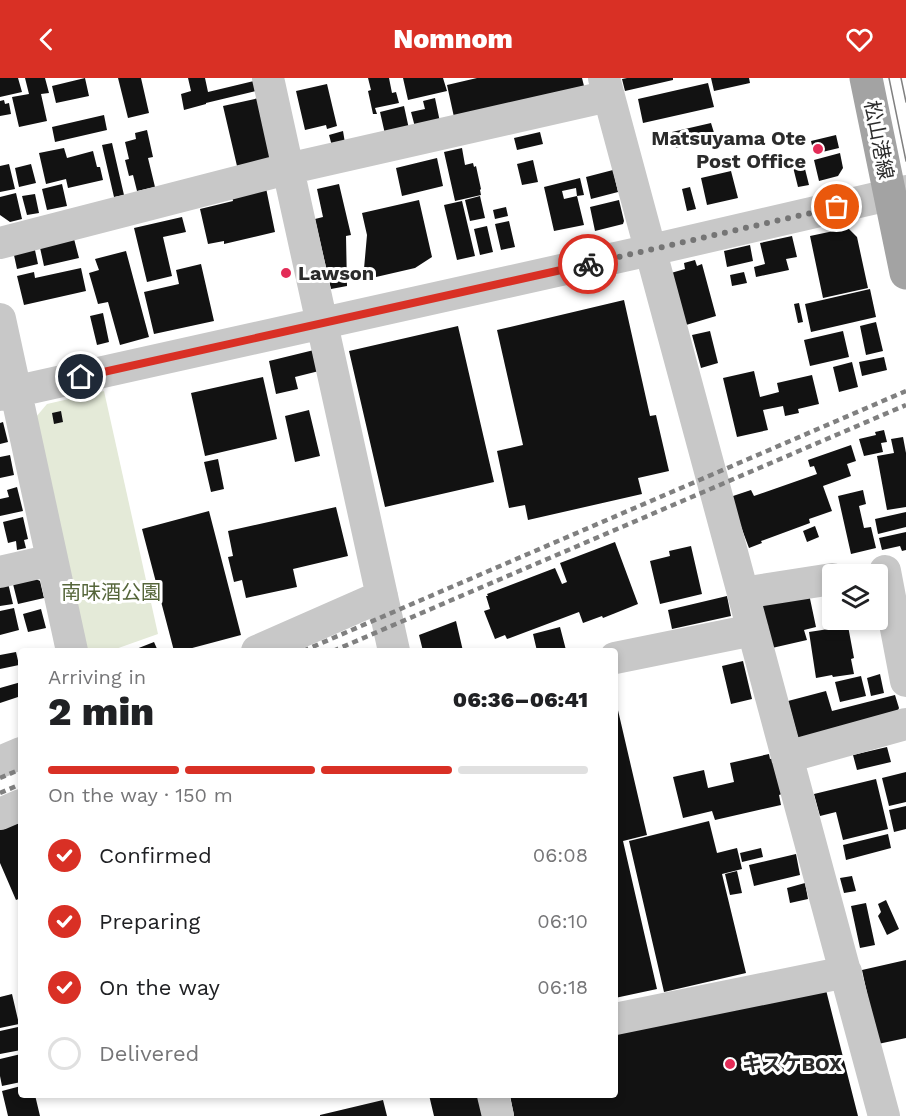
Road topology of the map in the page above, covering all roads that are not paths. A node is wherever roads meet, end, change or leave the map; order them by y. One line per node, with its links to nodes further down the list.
1 (268, 78): 4 (street)
2 (866, 78): 5 (main road, 松山港線)
3 (607, 87): 4 (street); 7 (street)
4 (287, 169): 6 (street); 10 (street)
5 (898, 193): 7 (street); 8 (main road, 松山港線)
6 (0, 243)
7 (651, 250): 10 (street); 16 (street)
8 (906, 273)
9 (0, 319): 11 (street)
10 (321, 323): 11 (street); 17 (street)
11 (8, 394): 12 (street)
12 (52, 560): 13 (street); 19 (street)
13 (0, 572)
14 (822, 581): 16 (street)
15 (888, 591): 23 (street)
16 (743, 593): 18 (street)
17 (382, 596): 20 (street); 21 (street)
18 (753, 630): 22 (street); 26 (street)
19 (71, 648)
20 (264, 648)
21 (393, 648)
22 (618, 657)
23 (906, 681)
24 (906, 724): 26 (street)
25 (18, 754): 27 (street)
26 (787, 757): 30 (street)
27 (0, 762)
28 (18, 806): 29 (street)
29 (0, 814)
30 (846, 972): 31 (street); 34 (street)
31 (618, 1018)
32 (494, 1098): 33 (street)
33 (498, 1116)
34 (884, 1116)

